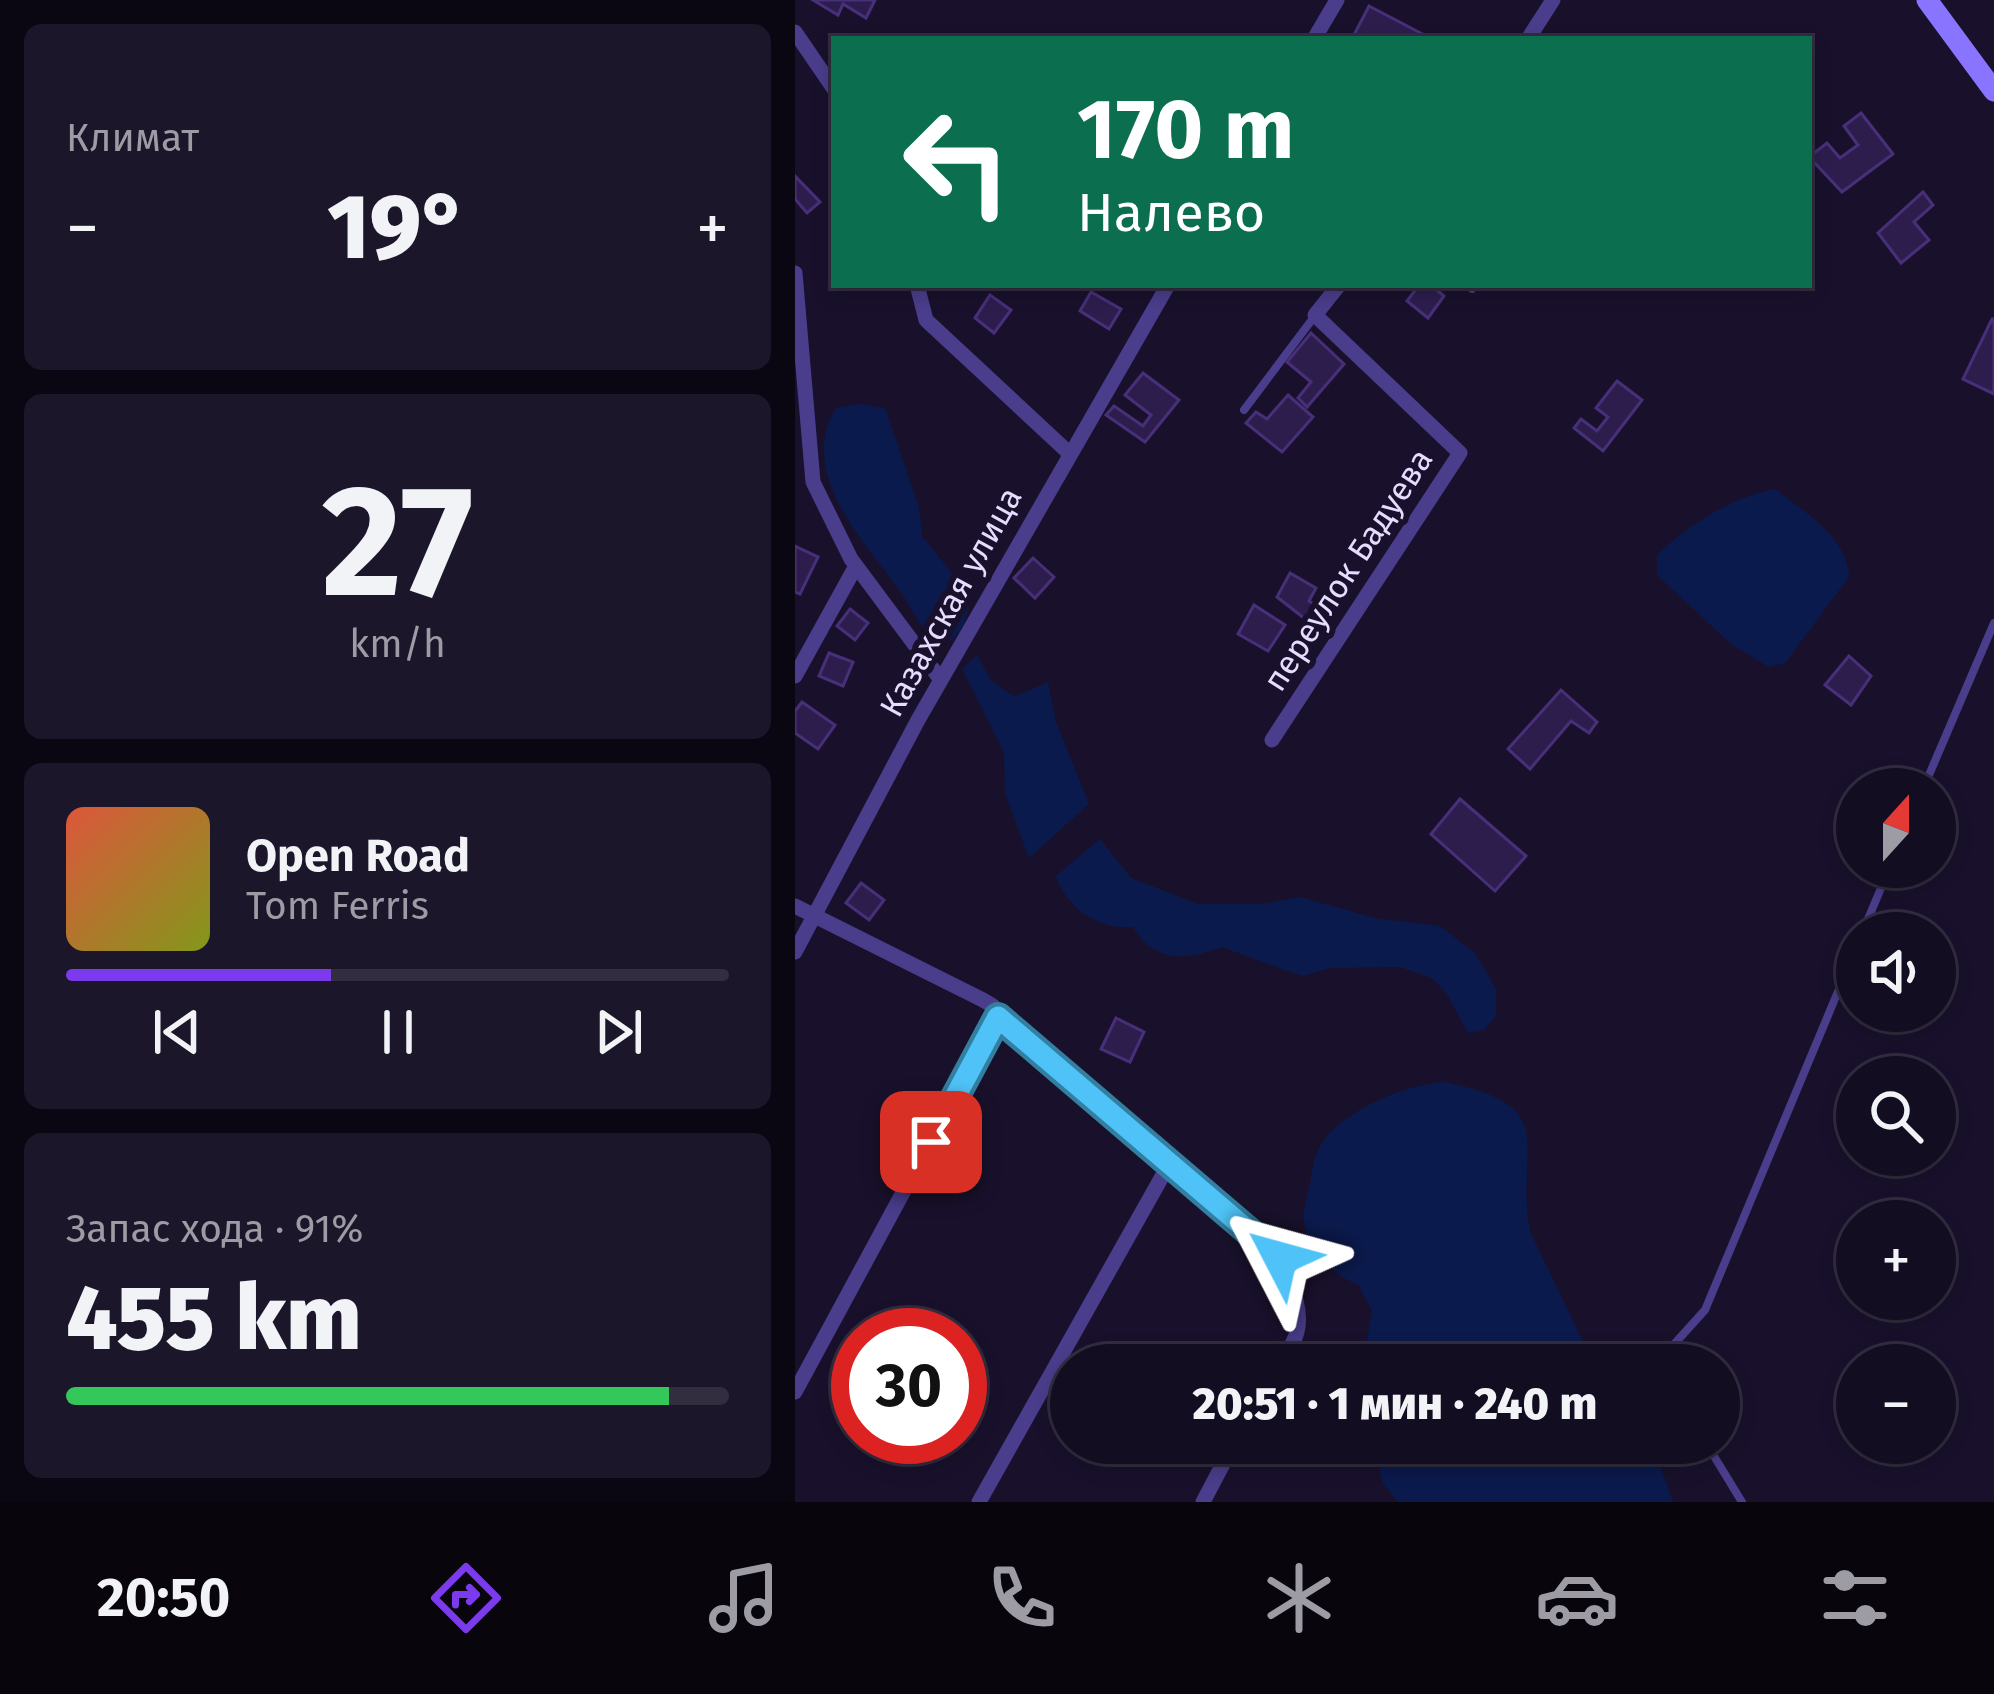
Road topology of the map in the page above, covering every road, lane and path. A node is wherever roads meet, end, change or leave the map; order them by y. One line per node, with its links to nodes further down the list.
1 (1337, 0): 5 (street)
2 (1553, 0): 6 (street)
3 (1939, 4): 8 (main road)
4 (795, 32): 7 (street)
5 (1316, 36)
6 (1530, 36)
7 (831, 85)
8 (1994, 92)
9 (795, 273): 16 (street)
10 (918, 288): 15 (street)
11 (1166, 288): 15 (street, Казахская улица)
12 (1337, 288): 13 (street)
13 (1315, 315): 14 (lane); 20 (street, переулок Бадуева)
14 (1244, 410)
15 (1069, 453): 19 (street, Казахская улица)
16 (857, 566): 18 (street); 19 (street)
17 (1994, 623): 21 (lane)
18 (795, 676)
19 (941, 680): 23 (street, Казахская улица)
20 (1273, 740)
21 (1932, 768)
22 (795, 906): 23 (street)
23 (816, 916): 24 (street, Казахская улица); 26 (street)
24 (795, 952)
25 (1836, 996): 29 (lane)
26 (998, 1017): 27 (street); 30 (street)
27 (1169, 1166): 28 (street); 33 (street)
28 (1292, 1344)
29 (1674, 1344)
30 (795, 1392)
31 (1223, 1464): 34 (street)
32 (1719, 1464): 35 (lane)
33 (979, 1502)
34 (1203, 1502)
35 (1742, 1502)

